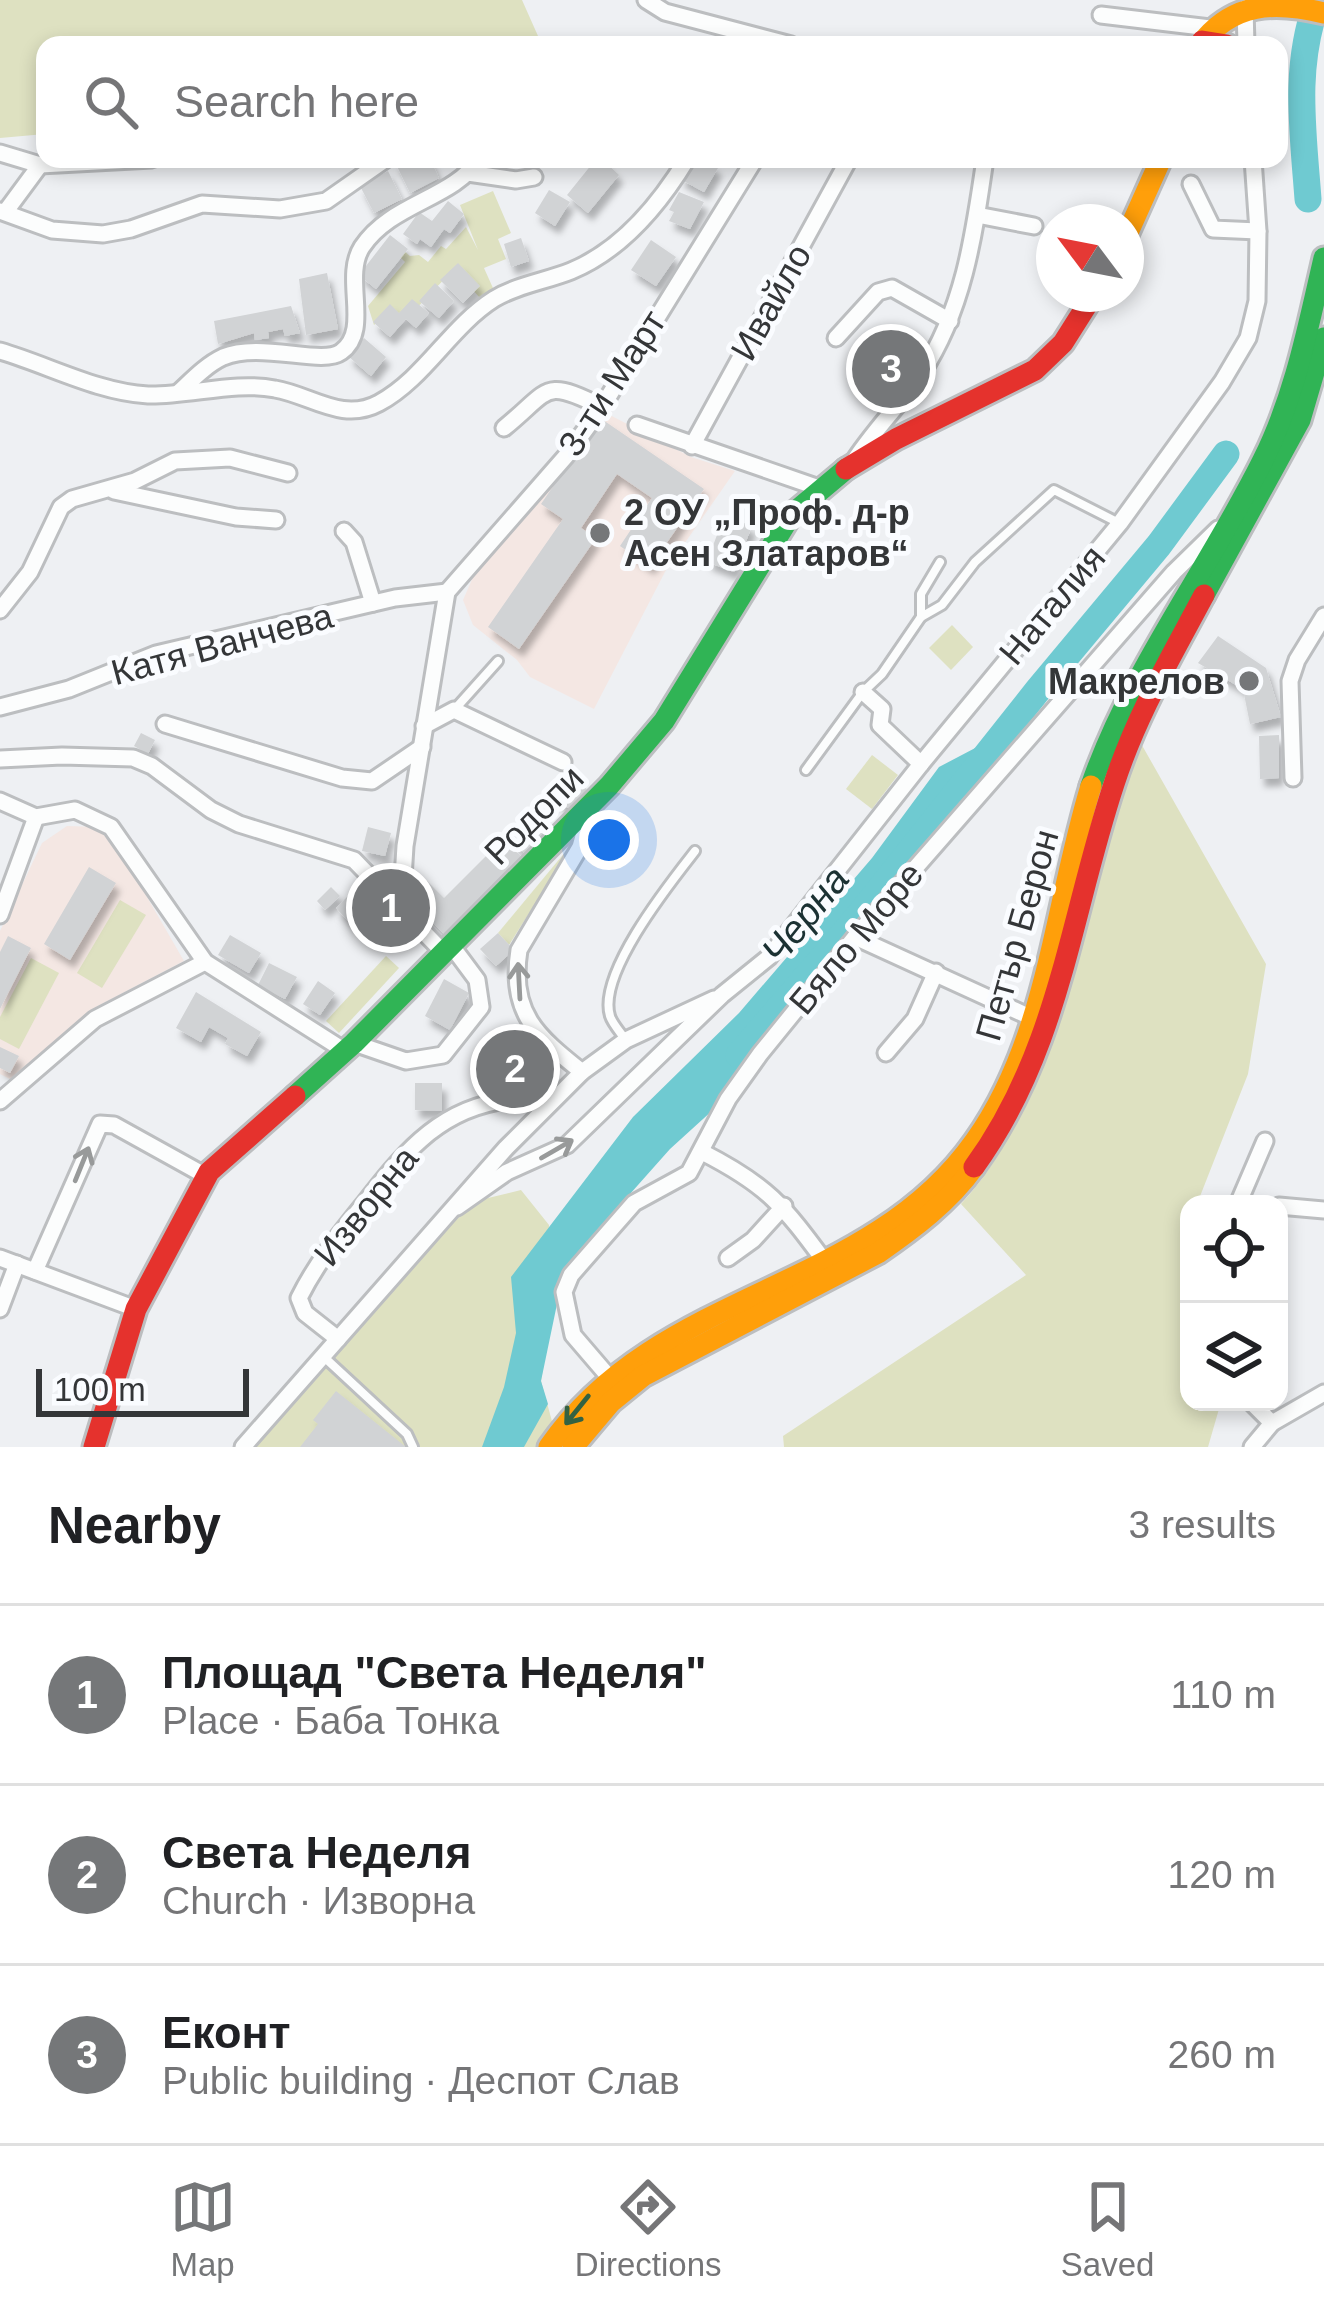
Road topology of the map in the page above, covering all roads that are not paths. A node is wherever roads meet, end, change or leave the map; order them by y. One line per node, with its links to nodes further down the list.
1 (646, 0): 5 (street)
2 (1239, 10): 3 (main road); 7 (main road); 8 (street)
3 (1324, 14)
4 (1101, 15): 6 (street)
5 (757, 36)
6 (1193, 36)
7 (1214, 36)
8 (1241, 36)
9 (0, 153): 10 (street)
10 (36, 164)
11 (38, 168): 24 (street)
12 (373, 168): 24 (street)
13 (471, 168): 34 (street)
14 (480, 168): 21 (street)
15 (681, 168): 34 (street)
16 (749, 168): 35 (street, 3-ти Март)
17 (844, 168): 38 (street, Ивайло)
18 (984, 168): 25 (street)
19 (1157, 168): 23 (main road)
20 (1254, 168): 27 (street, Наталия)
21 (534, 177)
22 (1191, 184): 27 (street)
23 (1141, 204)
24 (3, 211)
25 (977, 215): 26 (street); 30 (street)
26 (1034, 226)
27 (1258, 230): 45 (street, Наталия)
28 (1324, 258): 43 (main road, Петър Берон)
29 (1083, 312): 39 (main road, Родопи)
30 (950, 321): 31 (street); 39 (street)
31 (836, 338)
32 (1324, 338): 53 (main road, Петър Берон)
33 (0, 350): 34 (street)
34 (179, 392)
35 (602, 407): 37 (street); 48 (street, 3-ти Март)
36 (637, 425): 38 (street)
37 (504, 428)
38 (692, 446): 41 (street)
39 (850, 466): 41 (main road, Родопи)
40 (288, 472): 42 (street)
41 (823, 489): 67 (main road, Родопи)
42 (108, 490): 44 (street); 50 (street)
43 (1233, 514): 53 (main road, Петър Берон); 72 (street, Бяло Море)
44 (276, 520)
45 (1120, 523): 52 (lane); 63 (street, Наталия)
46 (344, 531): 49 (street)
47 (940, 562): 52 (lane)
48 (447, 592): 49 (street, Катя Ванчева); 59 (street)
49 (373, 604): 56 (street, Катя Ванчева)
50 (0, 610)
51 (1324, 616): 65 (street)
52 (920, 617): 55 (lane)
53 (1160, 650): 77 (main road, Петър Берон); 110 (main road, Петър Берон)
54 (498, 662): 57 (lane)
55 (863, 692): 63 (street); 64 (lane)
56 (0, 706)
57 (454, 710): 59 (street); 62 (street)
58 (165, 724): 60 (street)
59 (424, 726): 60 (street)
60 (422, 747): 70 (street)
61 (0, 759): 70 (street)
62 (563, 762)
63 (921, 764): 76 (street, Наталия)
64 (806, 770)
65 (1294, 778)
66 (0, 801): 68 (street)
67 (593, 801): 73 (main road, Родопи); 81 (street, one-way to 67)
68 (36, 817): 71 (street); 74 (street)
69 (695, 851): 78 (lane)
70 (401, 910): 73 (street)
71 (0, 915)
72 (855, 937): 75 (street); 86 (street, Бяло Море)
73 (447, 949): 79 (main road, Родопи); 79 (street)
74 (205, 962): 79 (street); 82 (street)
75 (936, 972): 77 (street); 80 (street)
76 (722, 995): 78 (street, Наталия); 90 (street, Наталия, one-way to 76)
77 (1030, 1017): 95 (main road, Петър Берон)
78 (626, 1040): 81 (street, Наталия)
79 (349, 1047): 87 (main road, Родопи)
80 (886, 1053)
81 (582, 1072): 90 (street, Наталия)
82 (7, 1084): 83 (street)
83 (0, 1101)
84 (495, 1102): 100 (street, Изворна)
85 (1265, 1141): 88 (street)
86 (702, 1152): 89 (street); 102 (street, Бяло Море)
87 (206, 1176): 97 (street, one-way to 87); 98 (main road, Родопи)
88 (1242, 1195)
89 (784, 1206): 94 (street); 95 (street)
90 (457, 1207): 100 (street, Наталия)
91 (1288, 1207): 92 (street)
92 (1318, 1209)
93 (0, 1258): 96 (street)
94 (728, 1258)
95 (825, 1262): 102 (main road, Петър Берон)
96 (17, 1264): 97 (street); 99 (street)
97 (35, 1271): 98 (street)
98 (136, 1309): 106 (main road, Родопи)
99 (0, 1310)
100 (338, 1339): 101 (street, Наталия)
101 (323, 1356): 107 (street, Наталия); 108 (lane)
102 (609, 1377): 109 (main road, Петър Берон, one-way to 109)
103 (1324, 1394): 105 (street)
104 (1260, 1411): 105 (street)
105 (1272, 1423): 111 (street)
106 (94, 1447)
107 (243, 1447)
108 (413, 1447)
109 (548, 1447)
110 (573, 1447)
111 (1252, 1447)

